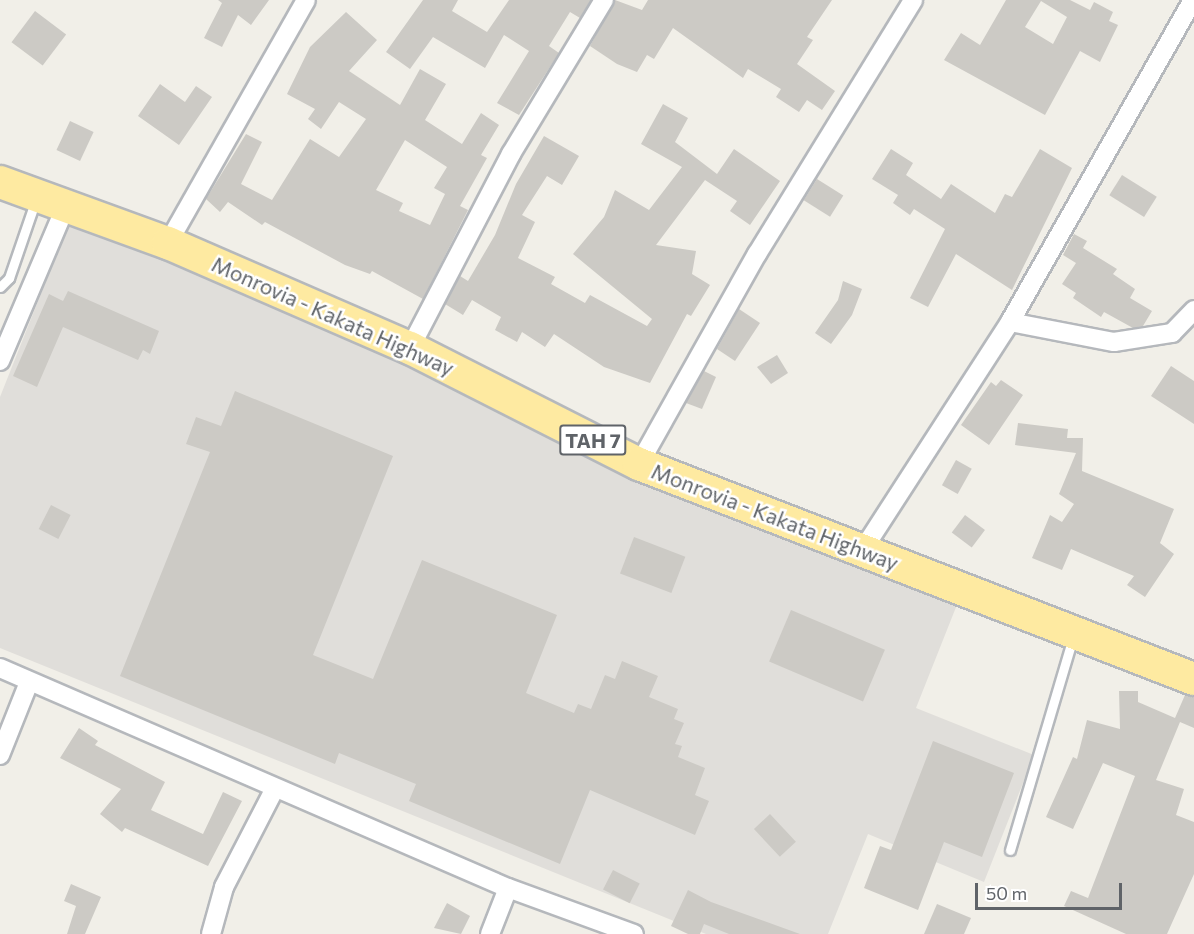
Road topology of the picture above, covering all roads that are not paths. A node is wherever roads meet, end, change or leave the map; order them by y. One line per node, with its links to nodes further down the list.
1 (306, 0): 7 (street)
2 (604, 0): 11 (street)
3 (913, 0): 13 (street)
4 (1193, 0): 10 (street)
5 (0, 182): 6 (highway, Monrovia - Kakata Highway / TAH 7)
6 (51, 202): 7 (highway, Monrovia - Kakata Highway / TAH 7); 8 (lane); 12 (street)
7 (168, 243): 11 (highway, Monrovia - Kakata Highway / TAH 7)
8 (0, 287)
9 (1194, 310): 10 (street)
10 (1010, 322): 14 (street)
11 (410, 348): 13 (highway, Monrovia - Kakata Highway / TAH 7)
12 (0, 361)
13 (639, 464): 14 (highway, Monrovia - Kakata Highway / TAH 7)
14 (862, 551): 15 (highway, Monrovia - Kakata Highway / TAH 7)
15 (1075, 632): 17 (highway, Monrovia - Kakata Highway / TAH 7); 21 (lane)
16 (0, 668): 18 (street)
17 (1194, 679)
18 (29, 682): 19 (street); 20 (street)
19 (0, 755)
20 (275, 788): 22 (street); 23 (street)
21 (1010, 850)
22 (508, 888): 24 (street); 25 (street)
23 (211, 934)
24 (490, 934)
25 (634, 934)

